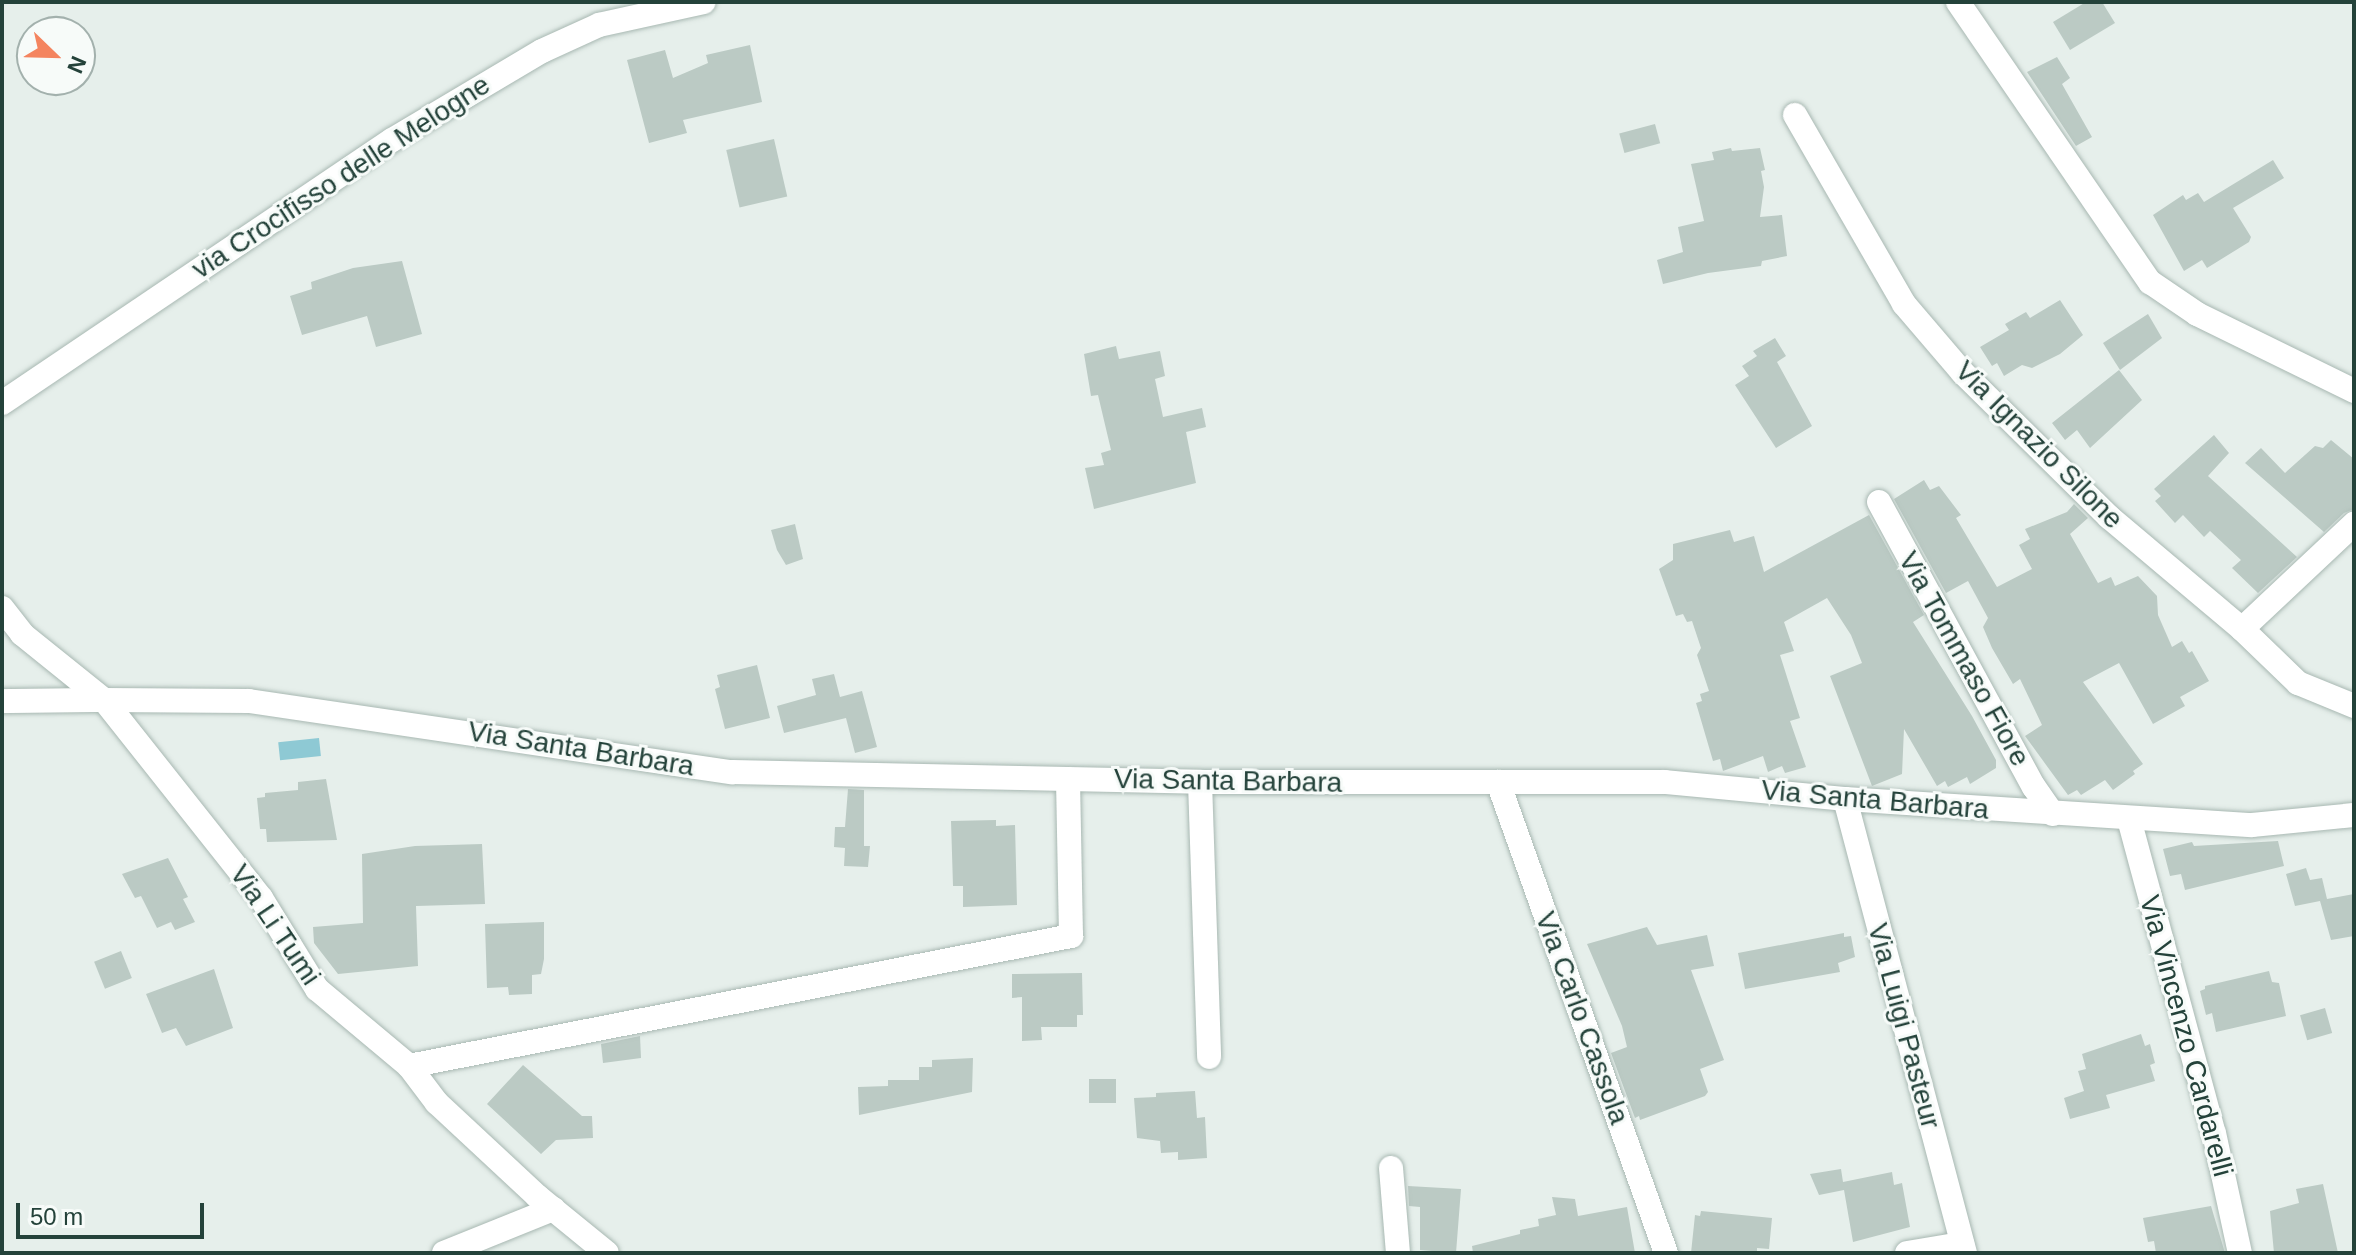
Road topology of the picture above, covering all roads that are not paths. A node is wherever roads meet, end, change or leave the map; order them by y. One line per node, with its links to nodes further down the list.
1 (704, 2): 5 (street, via Crocifisso delle Melogne)
2 (1958, 2): 4 (street)
3 (1795, 115): 9 (street, Via Ignazio Silone)
4 (2354, 391)
5 (2, 403)
6 (1879, 502): 17 (street, Via Tommaso Fiore)
7 (2354, 524): 9 (street)
8 (2, 608): 10 (street, Via Li Tumi)
9 (2242, 629): 12 (street, Via Ignazio Silone)
10 (104, 700): 11 (street, Via Santa Barbara); 13 (street, Via Santa Barbara); 21 (street, Via Li Tumi)
11 (2, 701)
12 (2354, 706)
13 (1068, 779): 14 (street, Via Santa Barbara); 21 (street)
14 (1200, 782): 15 (street, Via Santa Barbara); 20 (street)
15 (1498, 782): 16 (street, Via Santa Barbara); 28 (street, Via Carlo Cassola)
16 (1845, 799): 17 (street, Via Santa Barbara); 24 (street, Via Luigi Pasteur)
17 (2053, 814): 19 (street, Via Santa Barbara)
18 (2354, 815): 19 (street, Via Santa Barbara)
19 (2129, 819): 30 (street, Via Vincenzo Cardarelli)
20 (1209, 1057)
21 (409, 1066): 23 (street, Via Li Tumi)
22 (1391, 1168): 27 (street)
23 (553, 1209): 25 (street); 26 (street, Via Li Tumi)
24 (1963, 1249): 29 (street)
25 (444, 1253)
26 (607, 1253)
27 (1398, 1253)
28 (1666, 1253)
29 (1907, 1253)
30 (2240, 1253)

